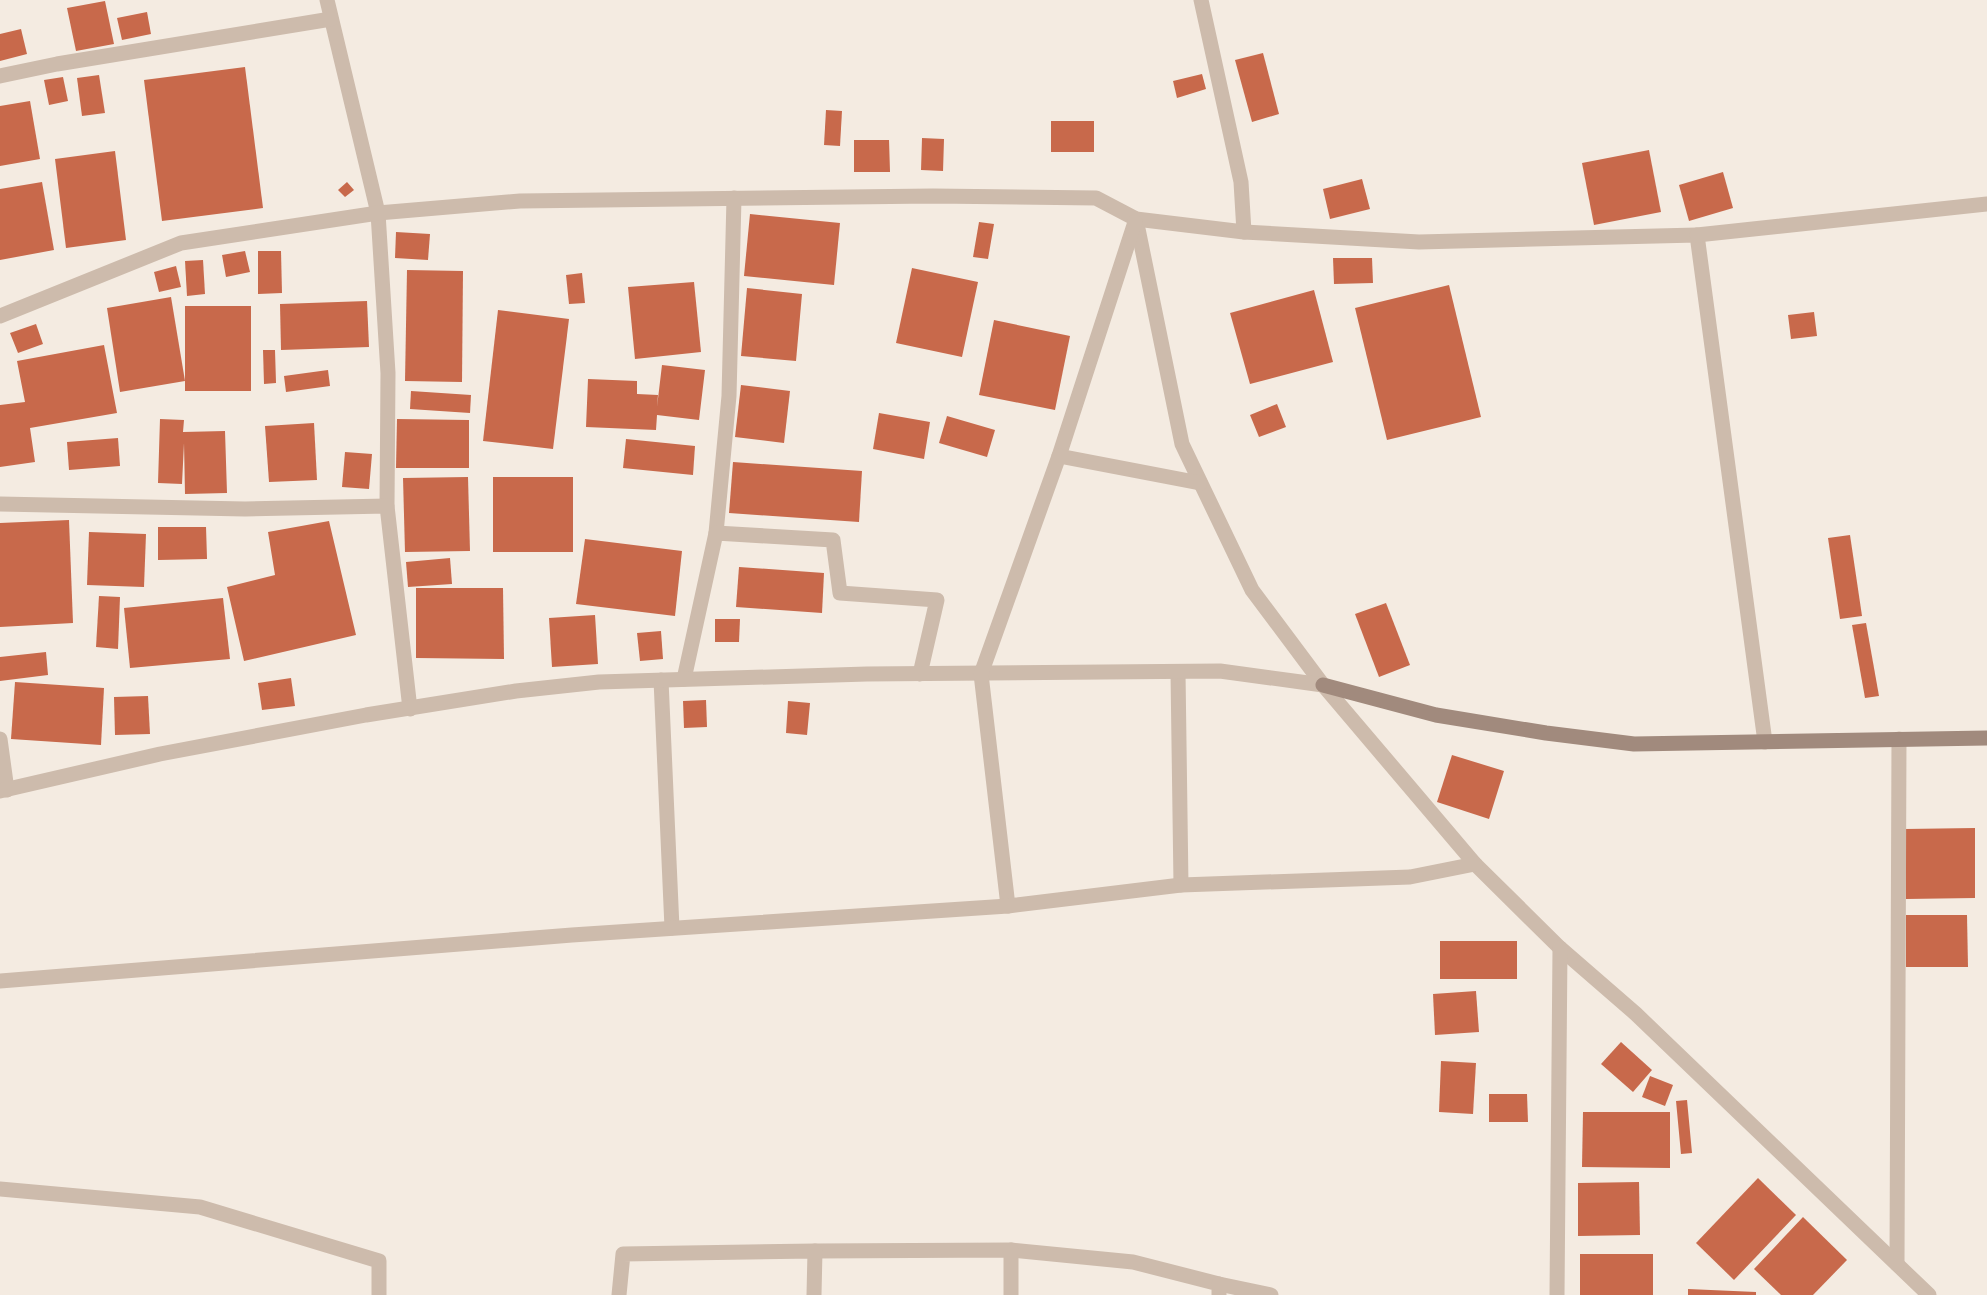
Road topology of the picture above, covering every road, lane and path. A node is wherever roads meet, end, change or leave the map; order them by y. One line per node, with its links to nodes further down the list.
1 (327, 0): 3 (street)
2 (1202, 0): 9 (street)
3 (331, 19): 4 (street); 7 (street)
4 (0, 76)
5 (734, 198): 7 (street); 8 (street); 16 (street)
6 (1987, 204): 10 (street)
7 (378, 213): 11 (street); 15 (street)
8 (1136, 219): 9 (street); 12 (street); 13 (street)
9 (1244, 232): 10 (street)
10 (1697, 235): 27 (street)
11 (0, 316)
12 (1059, 456): 13 (street); 19 (street)
13 (1200, 483): 22 (street)
14 (0, 504): 15 (street)
15 (387, 506): 23 (street)
16 (716, 533): 18 (street); 21 (street)
17 (1178, 672): 19 (street); 22 (street); 30 (street)
18 (920, 674): 19 (street); 21 (street)
19 (981, 674): 31 (street)
20 (661, 680): 21 (street); 23 (street); 32 (street)
21 (684, 680)
22 (1323, 685): 27 (street); 29 (street)
23 (410, 709): 28 (street)
24 (1987, 738): 26 (street)
25 (0, 739): 28 (street)
26 (1899, 740): 27 (street); 38 (street)
27 (1765, 742)
28 (4, 790)
29 (1475, 864): 30 (street); 33 (street)
30 (1181, 885): 31 (street)
31 (1008, 906): 32 (street)
32 (672, 928): 34 (street)
33 (1560, 948): 38 (street); 45 (street)
34 (0, 981)
35 (0, 1189): 40 (street)
36 (1011, 1250): 37 (street); 39 (street); 43 (street)
37 (815, 1251): 41 (street); 42 (street)
38 (1897, 1264): 46 (street)
39 (1219, 1290): 44 (street)
40 (379, 1295)
41 (619, 1295)
42 (814, 1295)
43 (1011, 1295)
44 (1271, 1295)
45 (1557, 1295)
46 (1929, 1295)

